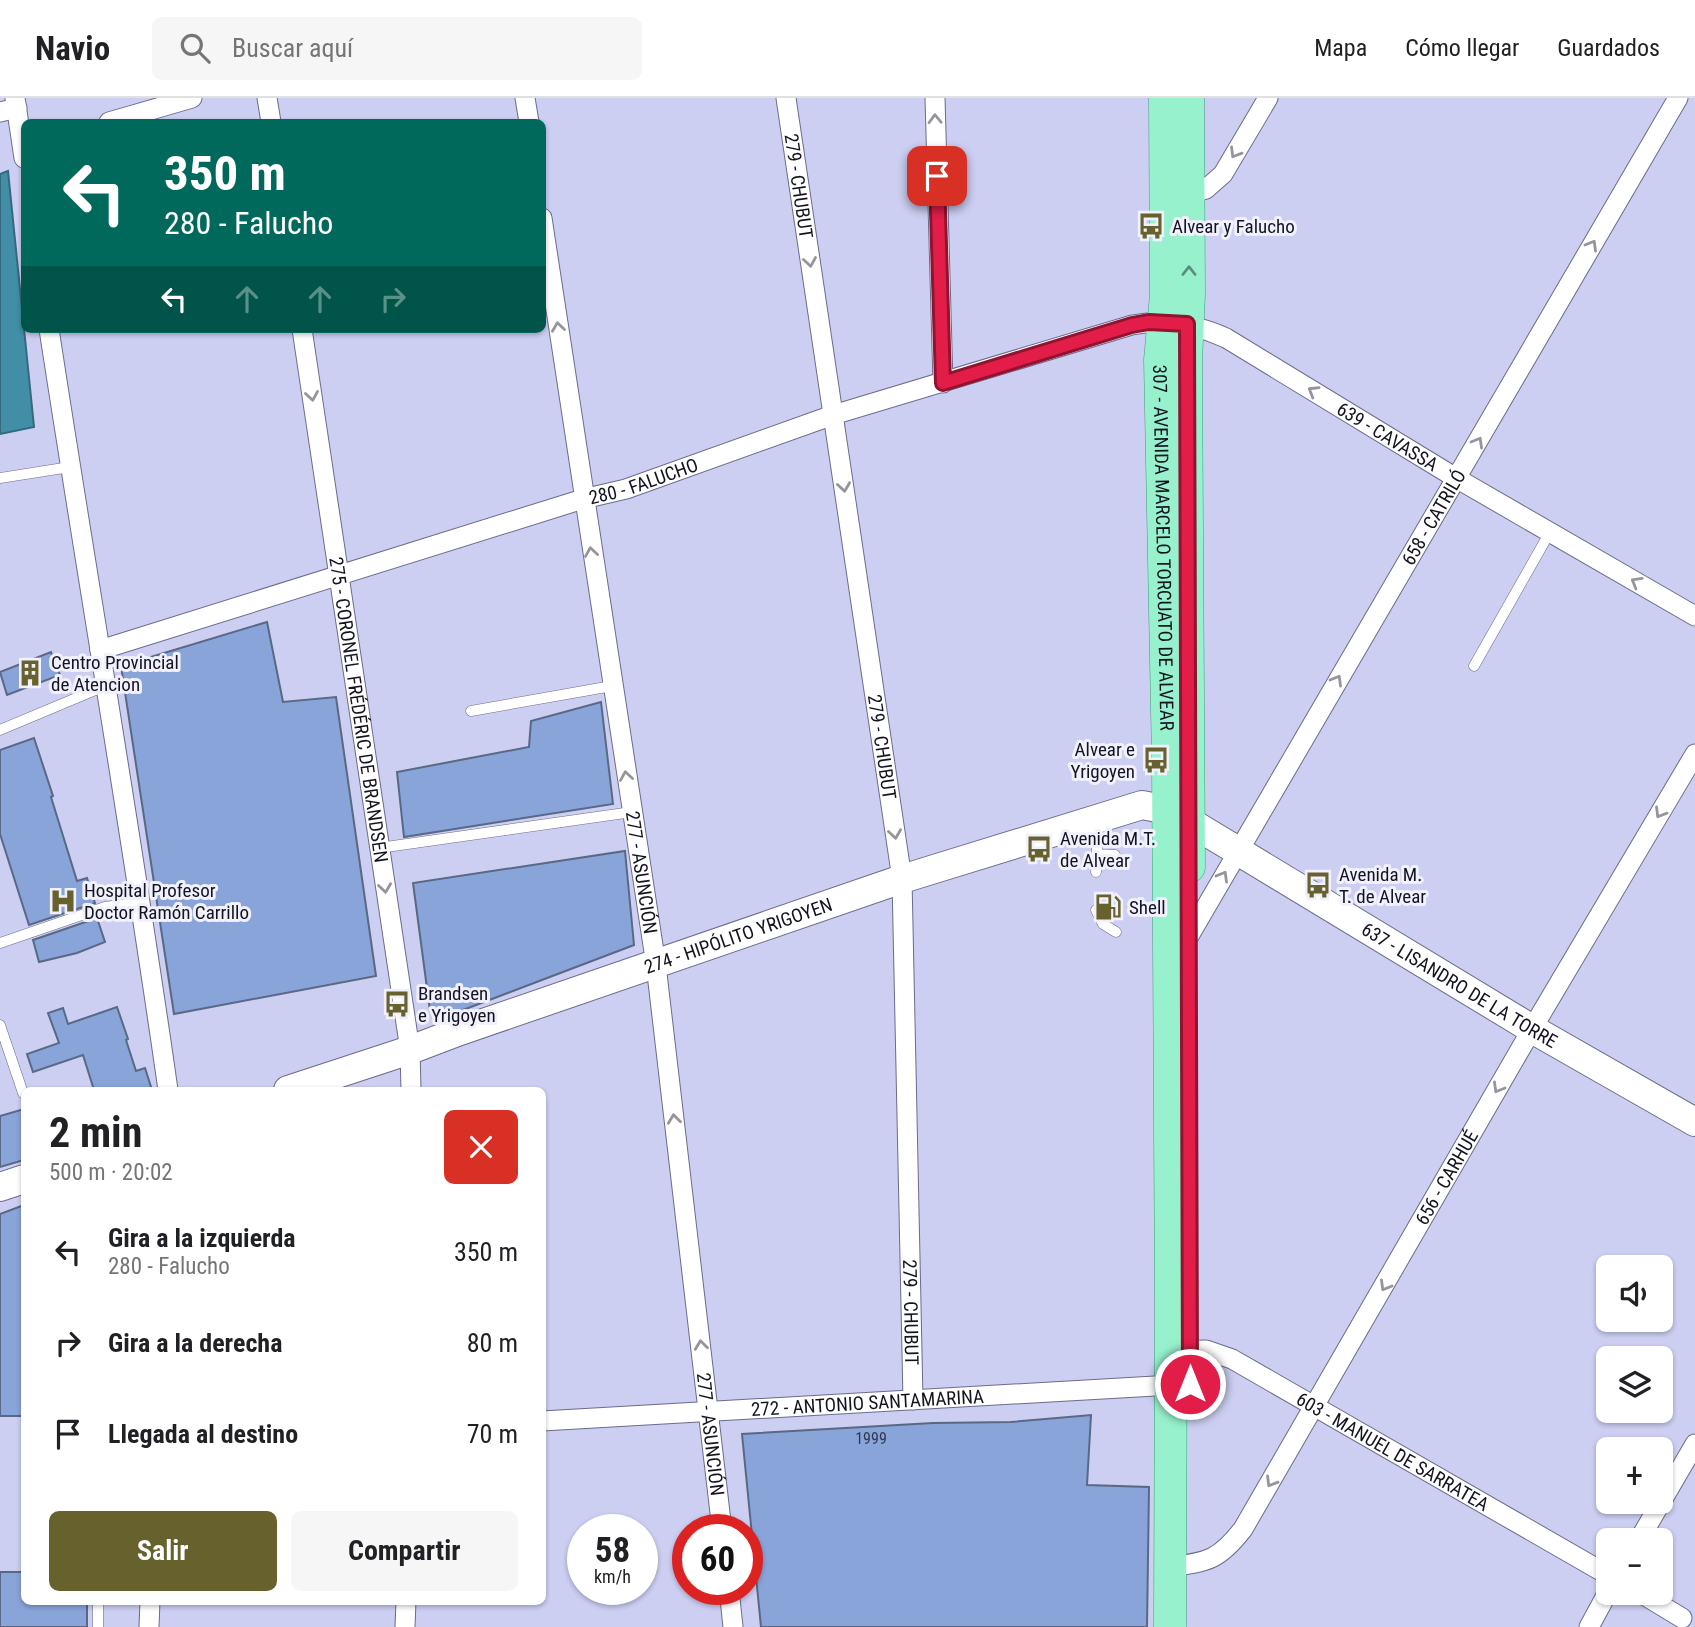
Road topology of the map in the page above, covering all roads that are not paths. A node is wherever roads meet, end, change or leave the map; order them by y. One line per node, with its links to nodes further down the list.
1 (192, 98): 12 (street)
2 (267, 98): 13 (street)
3 (525, 98): 14 (street)
4 (786, 98): 22 (street, 279 - CHUBUT, one-way to 22)
5 (935, 98): 21 (street, one-way to 5)
6 (1165, 98): 16 (main road, 307 - AVENIDA MARCELO TORCUATO DE ALVEAR)
7 (1188, 98): 16 (main road, 307 - AVENIDA MARCELO TORCUATO DE ALVEAR)
8 (1268, 98): 16 (street, one-way to 16)
9 (1679, 98): 11 (street); 25 (street, 658 - CATRILÓ, one-way to 9)
10 (11, 106): 15 (street)
11 (1695, 107)
12 (119, 119)
13 (270, 119)
14 (528, 119)
15 (21, 141)
16 (1177, 197): 18 (main road, 307 - AVENIDA MARCELO TORCUATO DE ALVEAR)
17 (546, 245): 26 (street, 277 - ASUNCIÓN, one-way to 17)
18 (1176, 323): 21 (street, 280 - FALUCHO); 25 (street, 639 - CAVASSA, one-way to 18); 38 (main road, 307 - AVENIDA MARCELO TORCUATO DE ALVEAR)
19 (50, 333): 23 (street)
20 (303, 333): 28 (street, 275 - CORONEL FRÉDÉRIC DE BRANDSEN, one-way to 28)
21 (943, 383): 22 (street, 280 - FALUCHO)
22 (833, 415): 26 (street, 280 - FALUCHO); 45 (street, 279 - CHUBUT, one-way to 45)
23 (70, 467): 24 (lane); 30 (street)
24 (0, 478)
25 (1456, 478): 27 (street, 639 - CAVASSA); 41 (street, 658 - CATRILÓ, one-way to 25)
26 (583, 499): 28 (street, 280 - FALUCHO); 32 (street, 277 - ASUNCIÓN, one-way to 26)
27 (1550, 532): 29 (street, 639 - CAVASSA, one-way to 27); 31 (lane)
28 (339, 575): 30 (street, 280 - FALUCHO); 40 (street, 275 - CORONEL FRÉDÉRIC DE BRANDSEN)
29 (1695, 616)
30 (100, 650): 33 (street)
31 (1474, 666)
32 (612, 686): 34 (lane); 37 (street, 277 - ASUNCIÓN, one-way to 32)
33 (105, 687): 35 (lane); 46 (street)
34 (471, 711)
35 (0, 730)
36 (1695, 754): 53 (street, 656 - CARHUÉ, one-way to 53)
37 (632, 812): 40 (lane); 51 (street, 277 - ASUNCIÓN)
38 (1179, 816): 39 (street, 274 - HIPÓLITO YRIGOYEN); 41 (street, 637 - LISANDRO DE LA TORRE); 49 (main road, 307 - AVENIDA MARCELO TORCUATO DE ALVEAR); 49 (main road, 307 - AVENIDA MARCELO TORCUATO DE ALVEAR)
39 (1098, 817): 42 (lane); 45 (street, 274 - HIPÓLITO YRIGOYEN)
40 (379, 848): 54 (street, 275 - CORONEL FRÉDÉRIC DE BRANDSEN, one-way to 54)
41 (1237, 850): 49 (street, 658 - CATRILÓ, one-way to 41); 53 (street, 637 - LISANDRO DE LA TORRE)
42 (1097, 854): 43 (lane); 44 (lane)
43 (1115, 855)
44 (1096, 872)
45 (902, 879): 51 (street, 274 - HIPÓLITO YRIGOYEN); 64 (street, 279 - CHUBUT)
46 (142, 902): 50 (lane); 56 (street)
47 (1096, 910): 48 (lane)
48 (1116, 932)
49 (1171, 935): 62 (main road, 307 - AVENIDA MARCELO TORCUATO DE ALVEAR)
50 (0, 943)
51 (656, 965): 54 (street, 274 - HIPÓLITO YRIGOYEN); 66 (street, 277 - ASUNCIÓN, one-way to 51)
52 (0, 1024): 55 (lane)
53 (1532, 1029): 59 (street, 637 - LISANDRO DE LA TORRE); 65 (street, 656 - CARHUÉ, one-way to 65)
54 (410, 1050): 57 (street, 274 - HIPÓLITO YRIGOYEN); 58 (street, 275 - CORONEL FRÉDÉRIC DE BRANDSEN)
55 (21, 1087)
56 (168, 1087)
57 (297, 1087)
58 (411, 1087)
59 (1695, 1122)
60 (21, 1180): 61 (street)
61 (0, 1187)
62 (1180, 1351): 63 (main road, 307 - AVENIDA MARCELO TORCUATO DE ALVEAR); 65 (street, 603 - MANUEL DE SARRATEA)
63 (1181, 1384): 64 (street, 272 - ANTONIO SANTAMARINA); 71 (main road, 307 - AVENIDA MARCELO TORCUATO DE ALVEAR)
64 (913, 1400): 66 (street, 272 - ANTONIO SANTAMARINA)
65 (1315, 1407): 71 (street, 656 - CARHUÉ, one-way to 71); 72 (street, 603 - MANUEL DE SARRATEA)
66 (709, 1413): 67 (street, 272 - ANTONIO SANTAMARINA); 69 (street, 277 - ASUNCIÓN)
67 (546, 1421)
68 (1695, 1444): 70 (street)
69 (720, 1514)
70 (1646, 1528)
71 (1180, 1565): 84 (main road, 307 - AVENIDA MARCELO TORCUATO DE ALVEAR); 85 (main road, 307 - AVENIDA MARCELO TORCUATO DE ALVEAR)
72 (1596, 1568)
73 (98, 1605): 80 (lane)
74 (150, 1605): 81 (street)
75 (406, 1605): 82 (street)
76 (731, 1605): 83 (street)
77 (1601, 1605): 86 (street)
78 (1660, 1605): 79 (street)
79 (1682, 1618)
80 (98, 1627)
81 (149, 1627)
82 (405, 1627)
83 (733, 1627)
84 (1170, 1627)
85 (1190, 1627)
86 (1589, 1627)

